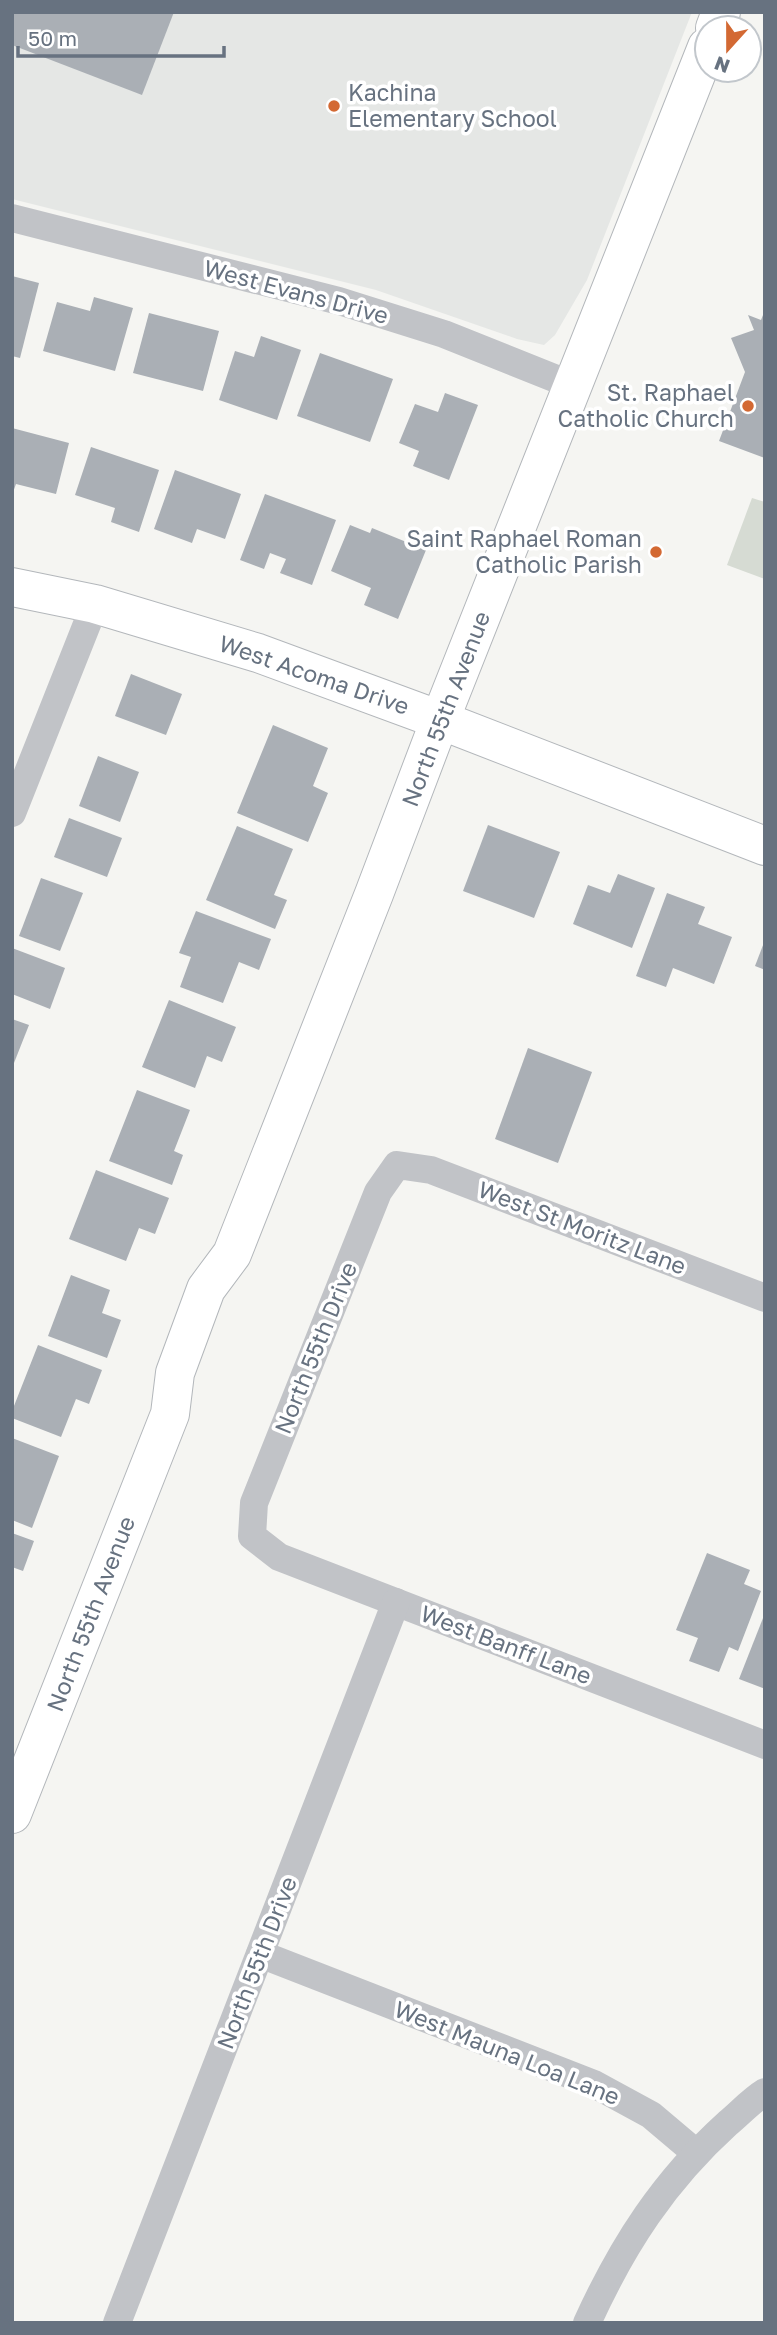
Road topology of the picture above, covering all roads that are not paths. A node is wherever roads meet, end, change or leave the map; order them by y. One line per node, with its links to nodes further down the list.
1 (693, 83): 3 (street, North 55th Avenue)
2 (12, 219): 3 (street, West Evans Drive)
3 (574, 386): 6 (street, North 55th Avenue)
4 (12, 587): 5 (street, West Acoma Drive)
5 (95, 604): 6 (street, West Acoma Drive); 7 (street)
6 (440, 720): 8 (street, West Acoma Drive); 14 (street, North 55th Avenue)
7 (12, 813)
8 (765, 846)
9 (397, 1165): 10 (street, West St Moritz Lane); 11 (street, North 55th Drive)
10 (765, 1298)
11 (252, 1536): 12 (street, West Banff Lane)
12 (396, 1602): 13 (street, West Banff Lane); 15 (street, North 55th Drive)
13 (765, 1745)
14 (12, 1814)
15 (260, 1954): 17 (street, West Mauna Loa Lane); 18 (street, North 55th Drive)
16 (765, 2092): 17 (street)
17 (695, 2153): 19 (street)
18 (127, 2320)
19 (587, 2323)

